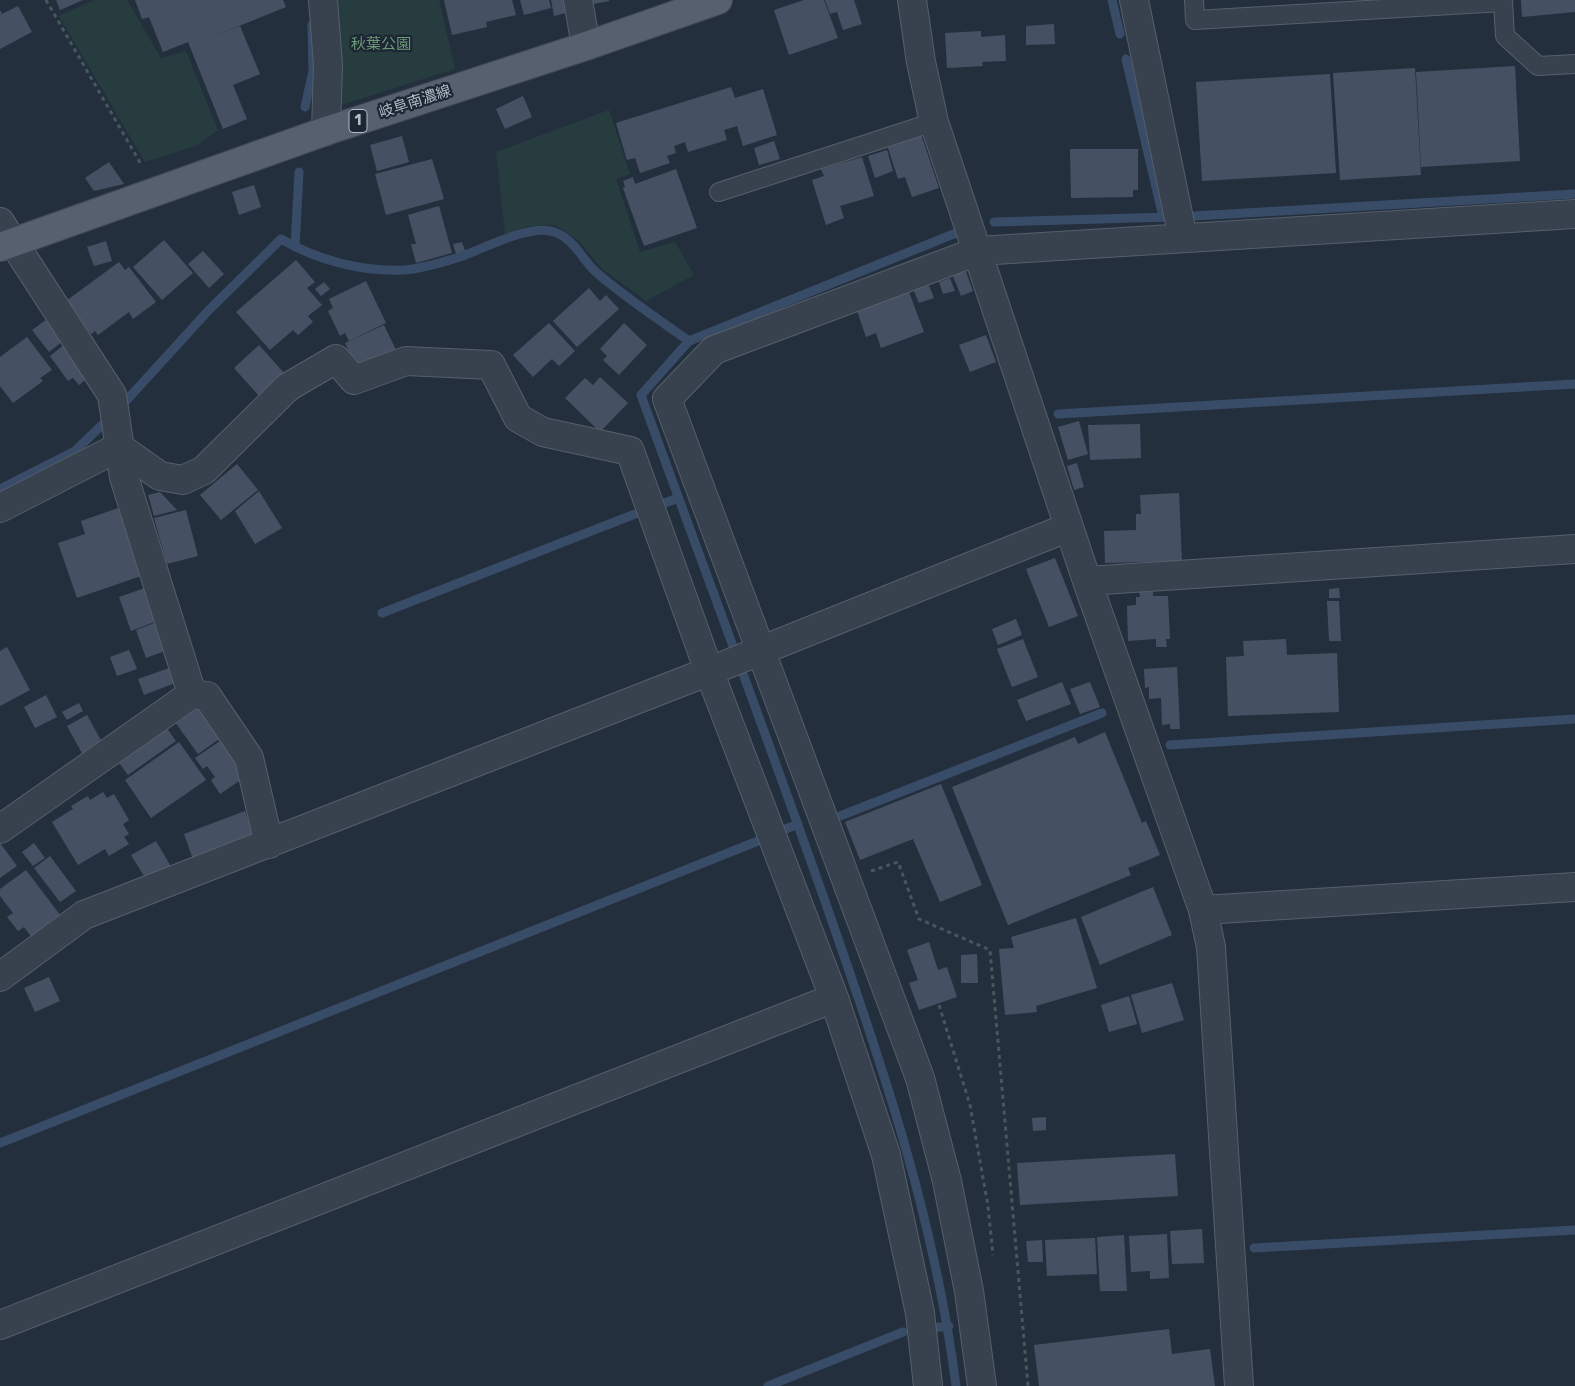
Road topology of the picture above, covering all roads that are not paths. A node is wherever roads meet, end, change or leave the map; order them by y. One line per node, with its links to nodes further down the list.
1 (323, 0): 11 (street)
2 (578, 0): 8 (street)
3 (718, 0): 8 (main road, 岐阜南濃線 / 1)
4 (912, 0): 10 (street)
5 (1134, 0): 15 (street)
6 (1194, 0): 7 (lane)
7 (1503, 1): 9 (lane)
8 (586, 46): 11 (main road, 岐阜南濃線 / 1)
9 (1575, 64)
10 (934, 122): 12 (lane); 16 (street)
11 (326, 132): 14 (main road, 岐阜南濃線 / 1)
12 (719, 192)
13 (1575, 214): 15 (street)
14 (5, 237): 17 (street)
15 (1183, 238): 16 (street)
16 (978, 251): 19 (street); 22 (street)
17 (119, 447): 18 (street); 23 (street); 24 (street)
18 (0, 508)
19 (1069, 527): 21 (street); 22 (street)
20 (1575, 549): 21 (street)
21 (1087, 581): 28 (street)
22 (755, 652): 23 (street); 33 (street)
23 (715, 669): 26 (street); 30 (street)
24 (192, 694): 25 (street); 26 (street)
25 (0, 829)
26 (269, 844): 29 (street)
27 (1575, 887): 28 (street)
28 (1204, 910): 34 (street)
29 (0, 976)
30 (834, 998): 31 (street); 32 (street)
31 (0, 1325)
32 (928, 1386)
33 (982, 1386)
34 (1239, 1386)

